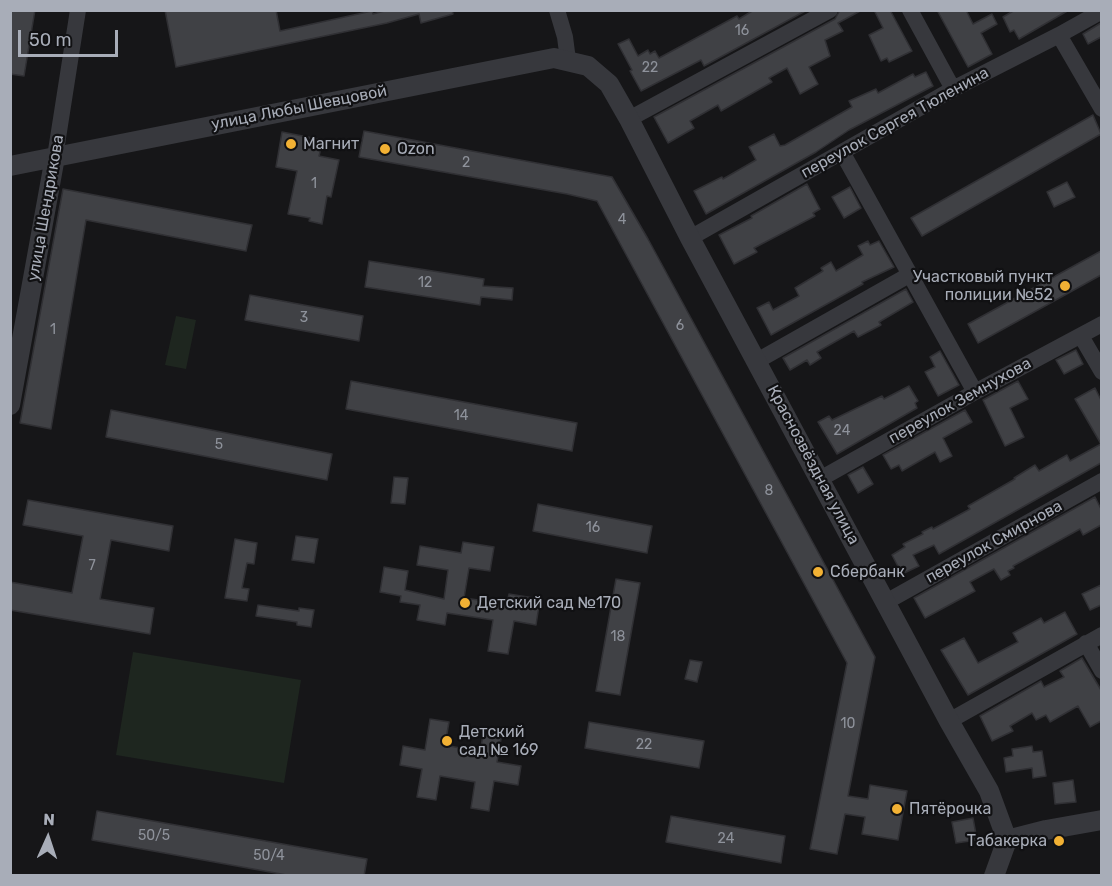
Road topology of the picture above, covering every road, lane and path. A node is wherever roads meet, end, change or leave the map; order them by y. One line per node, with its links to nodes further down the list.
1 (78, 10): 13 (street, улица Шендрикова)
2 (557, 10): 7 (street)
3 (830, 10): 11 (street)
4 (910, 10): 9 (street)
5 (1101, 10): 6 (street, переулок Сергея Тюленина)
6 (1059, 35): 9 (street, переулок Сергея Тюленина); 10 (street)
7 (568, 60): 8 (street, улица Любы Шевцовой); 13 (street, улица Любы Шевцовой)
8 (588, 66): 11 (street, Краснозвёздная улица)
9 (953, 89): 12 (street, переулок Сергея Тюленина)
10 (1101, 109)
11 (628, 119): 15 (street, Краснозвёздная улица)
12 (842, 152): 15 (street, переулок Сергея Тюленина); 16 (street)
13 (55, 157): 14 (street, улица Любы Шевцовой); 22 (street, улица Шендрикова)
14 (10, 166)
15 (690, 238): 19 (street, Краснозвёздная улица)
16 (909, 274): 19 (street); 21 (street)
17 (1101, 324): 18 (street, переулок Земнухова)
18 (1081, 336): 20 (street); 21 (street, переулок Земнухова)
19 (757, 361): 23 (street, Краснозвёздная улица)
20 (1101, 372)
21 (975, 392): 23 (street, переулок Земнухова)
22 (10, 405)
23 (820, 480): 25 (street, Краснозвёздная улица)
24 (1101, 482): 25 (street, переулок Смирнова)
25 (886, 602): 29 (street, Краснозвёздная улица)
26 (1101, 635): 27 (street)
27 (1086, 643): 28 (street); 29 (street)
28 (1101, 671)
29 (949, 721): 31 (street, Краснозвёздная улица)
30 (1101, 820): 31 (street)
31 (1007, 840): 32 (street)
32 (994, 876)

